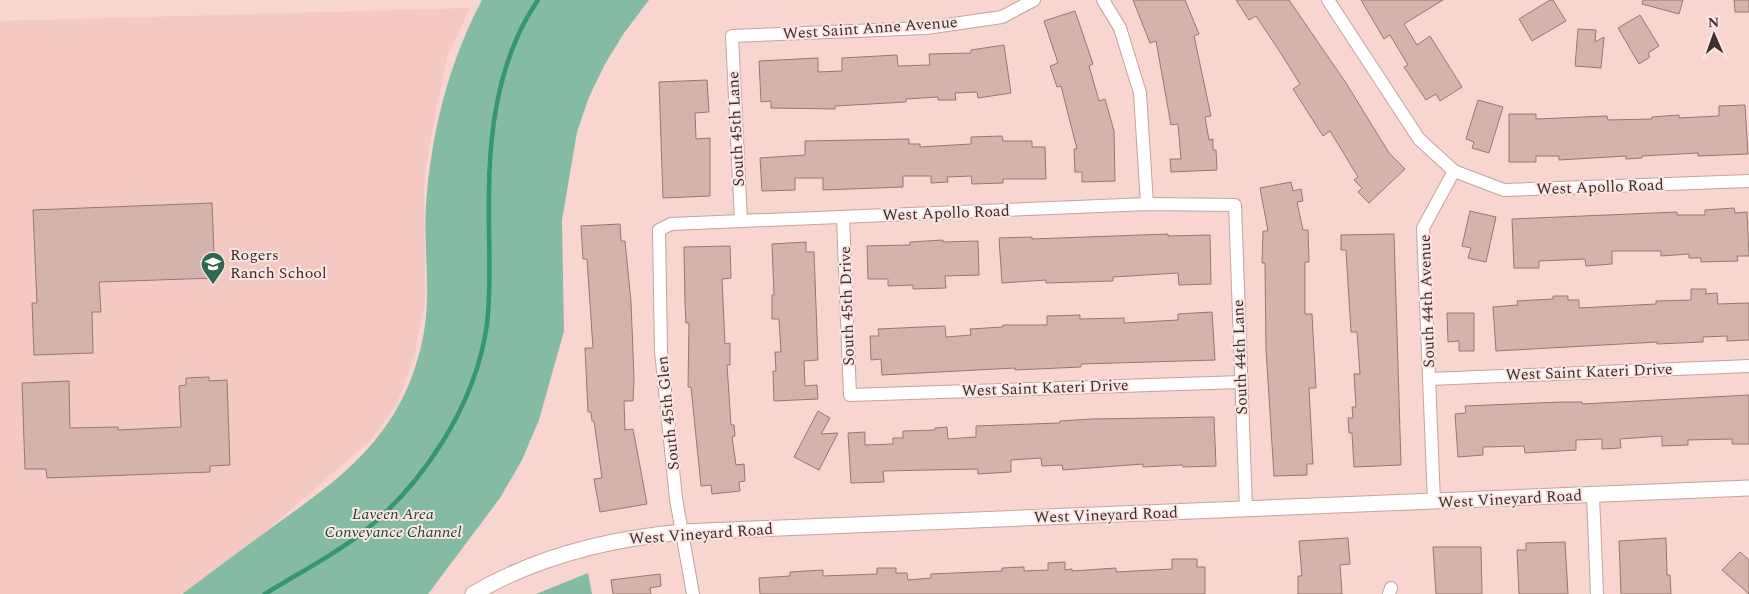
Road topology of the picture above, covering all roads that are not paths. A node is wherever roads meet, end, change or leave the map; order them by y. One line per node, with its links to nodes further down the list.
1 (1034, 0): 4 (street, West Saint Anne Avenue)
2 (1103, 0): 7 (street)
3 (1328, 0): 5 (street)
4 (732, 36): 10 (street, South 45th Lane)
5 (1454, 171): 6 (street, West Apollo Road); 13 (street, South 44th Avenue)
6 (1749, 181)
7 (1147, 204): 8 (street, West Apollo Road); 9 (street, West Apollo Road)
8 (1234, 205): 14 (street, South 44th Lane)
9 (843, 217): 10 (street, West Apollo Road); 15 (street, South 45th Drive)
10 (741, 221): 11 (street, West Apollo Road)
11 (659, 230): 20 (street, South 45th Glen)
12 (1749, 366): 13 (street, West Saint Kateri Drive)
13 (1430, 379): 18 (street, South 44th Avenue)
14 (1240, 382): 15 (street, West Saint Kateri Drive); 19 (street, South 44th Lane)
15 (850, 395)
16 (1749, 488): 17 (street, West Vineyard Road)
17 (1593, 495): 18 (street, West Vineyard Road); 23 (street)
18 (1434, 502): 19 (street, West Vineyard Road)
19 (1246, 509): 20 (street, West Vineyard Road)
20 (682, 532): 21 (street, West Vineyard Road); 22 (street, South 45th Glen)
21 (473, 594)
22 (693, 594)
23 (1597, 594)

